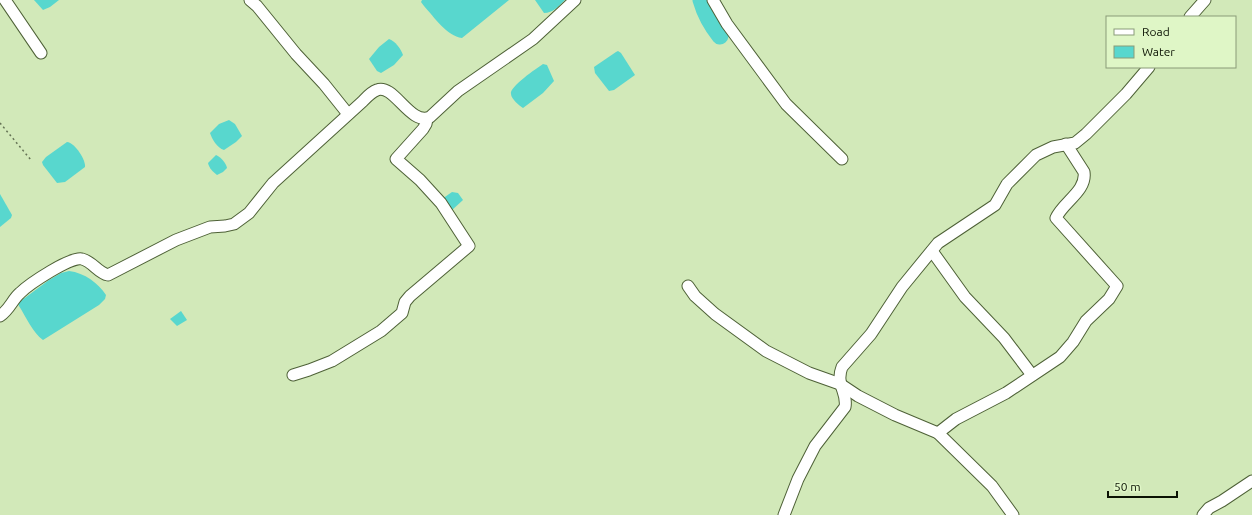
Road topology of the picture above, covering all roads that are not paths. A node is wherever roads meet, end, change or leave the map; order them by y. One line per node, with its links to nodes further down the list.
1 (5, 0): 7 (street)
2 (250, 0): 9 (street)
3 (575, 0): 10 (street)
4 (713, 0): 12 (street)
5 (1205, 0): 6 (street)
6 (1191, 16)
7 (41, 53)
8 (1148, 68): 11 (street)
9 (348, 114): 10 (street); 15 (street)
10 (427, 119): 16 (street)
11 (1066, 144): 13 (street); 17 (street)
12 (842, 158)
13 (932, 251): 17 (street); 18 (street)
14 (688, 286): 18 (street)
15 (0, 316)
16 (293, 375)
17 (1032, 375): 19 (street)
18 (840, 384): 19 (street); 21 (street)
19 (938, 433): 22 (street)
20 (1252, 481): 23 (street)
21 (784, 515)
22 (1013, 515)
23 (1203, 515)

